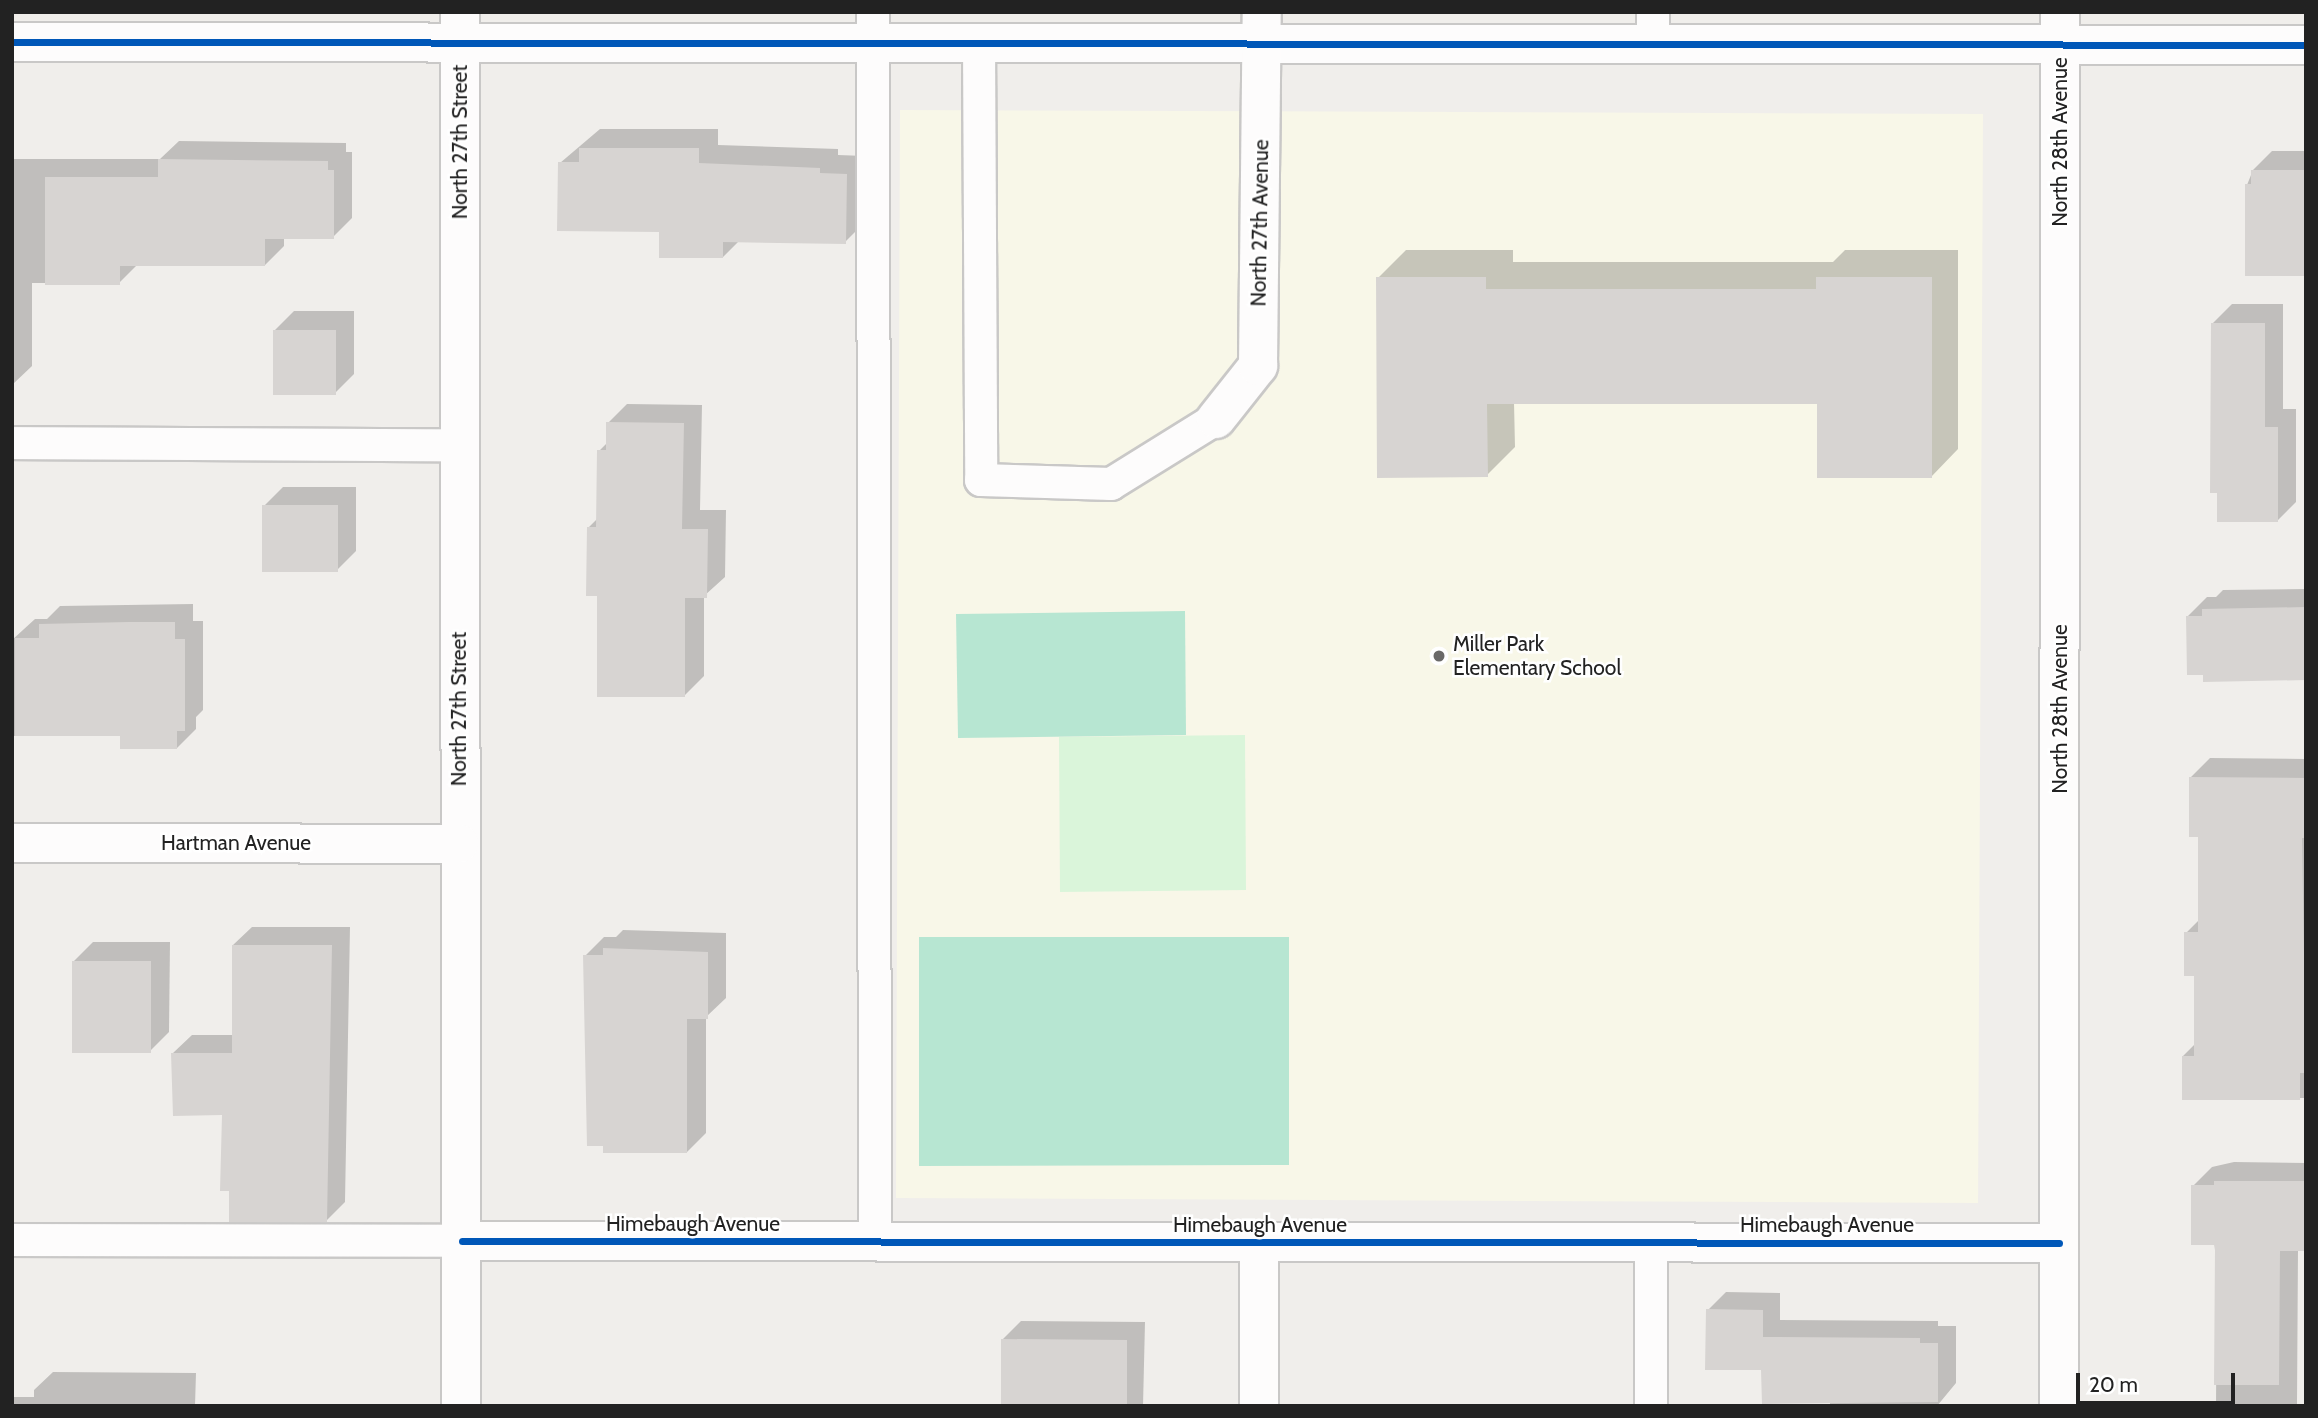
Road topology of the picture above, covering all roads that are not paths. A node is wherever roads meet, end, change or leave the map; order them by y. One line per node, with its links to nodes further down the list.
1 (460, 28): 2 (street); 6 (street); 11 (street, North 27th Street)
2 (873, 28): 7 (street); 16 (lane)
3 (1262, 28): 4 (street); 7 (street); 9 (street, North 27th Avenue)
4 (1653, 28): 5 (street)
5 (2060, 28): 8 (street); 19 (street, North 28th Avenue)
6 (12, 42)
7 (979, 43): 9 (lane)
8 (2306, 45)
9 (1216, 419)
10 (12, 443): 11 (lane)
11 (460, 445): 13 (street, North 27th Street)
12 (12, 843): 13 (street, Hartman Avenue)
13 (459, 844): 15 (street, North 27th Street)
14 (12, 1240): 15 (lane)
15 (462, 1241): 16 (street, Himebaugh Avenue); 20 (street, North 27th Street)
16 (875, 1242): 18 (street, Himebaugh Avenue)
17 (1651, 1242): 18 (street, Himebaugh Avenue); 19 (street, Himebaugh Avenue); 22 (lane)
18 (1259, 1243): 21 (street)
19 (2059, 1243): 23 (street, North 28th Avenue)
20 (461, 1406)
21 (1259, 1406)
22 (1651, 1406)
23 (2059, 1406)

